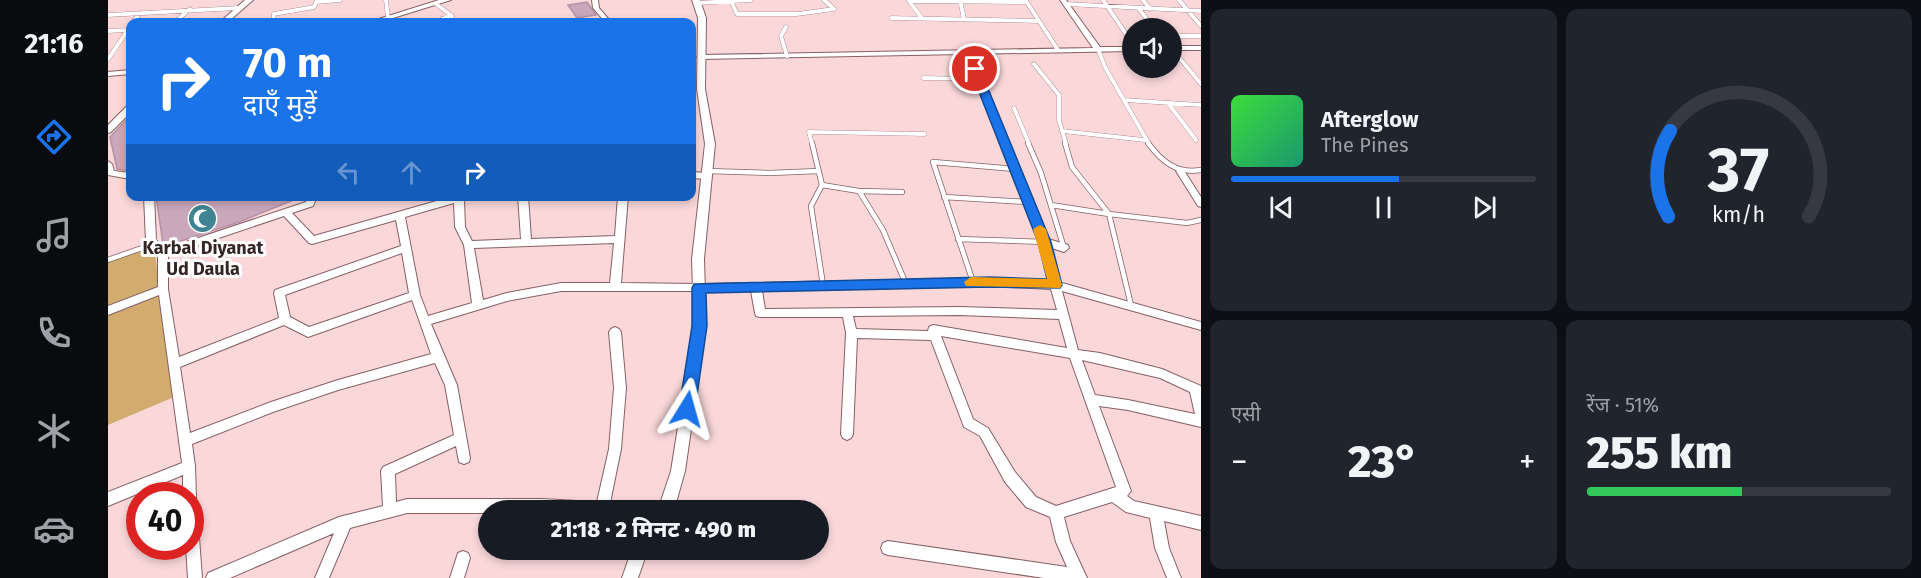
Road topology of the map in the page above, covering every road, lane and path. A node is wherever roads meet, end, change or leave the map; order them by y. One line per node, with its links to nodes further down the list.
1 (249, 0): 18 (street)
2 (340, 0): 11 (lane)
3 (386, 0): 31 (lane)
4 (447, 0): 17 (street)
5 (595, 0): 34 (street)
6 (751, 0): 13 (lane)
7 (824, 0): 13 (lane)
8 (1103, 0): 19 (lane)
9 (1143, 0): 22 (lane)
10 (1179, 0): 23 (lane)
11 (317, 1): 30 (lane)
12 (697, 1): 13 (lane); 57 (street)
13 (731, 1)
14 (960, 1): 15 (lane); 36 (lane); 38 (lane)
15 (1026, 1): 39 (lane)
16 (1065, 2): 19 (lane); 51 (street)
17 (436, 4): 32 (street); 33 (lane)
18 (238, 8): 20 (lane); 29 (street)
19 (1108, 8): 21 (lane); 43 (lane)
20 (190, 9): 25 (lane); 28 (lane)
21 (1139, 9): 22 (lane); 37 (lane)
22 (1150, 9): 23 (lane)
23 (1187, 10): 24 (lane); 40 (lane)
24 (1201, 11)
25 (140, 13): 26 (lane); 27 (lane)
26 (108, 15)
27 (136, 18)
28 (180, 18)
29 (228, 18)
30 (274, 18)
31 (388, 18)
32 (394, 18)
33 (447, 18)
34 (605, 18)
35 (891, 18): 36 (lane)
36 (922, 18): 38 (lane)
37 (1146, 18)
38 (964, 19): 39 (lane)
39 (1037, 21): 54 (lane)
40 (1201, 26)
41 (786, 27): 56 (lane)
42 (126, 28): 44 (lane)
43 (1122, 28)
44 (108, 31)
45 (126, 33): 50 (lane)
46 (1182, 36): 47 (lane)
47 (1201, 36)
48 (1201, 48): 53 (street)
49 (108, 49): 50 (lane)
50 (116, 49): 58 (lane)
51 (1098, 49): 52 (street); 54 (street); 67 (lane)
52 (1122, 49)
53 (1182, 49)
54 (1058, 50): 55 (street)
55 (962, 52): 56 (street); 65 (lane)
56 (787, 56): 57 (street)
57 (701, 57): 62 (street)
58 (108, 59)
59 (1182, 61): 66 (lane)
60 (1034, 64): 73 (lane)
61 (126, 73): 63 (street)
62 (697, 74): 82 (street)
63 (109, 75)
64 (923, 78): 65 (lane)
65 (979, 79): 78 (lane)
66 (1201, 84)
67 (1124, 100): 68 (lane); 75 (lane)
68 (1168, 103): 69 (lane); 76 (lane)
69 (1201, 105)
70 (1014, 108): 97 (lane)
71 (126, 112): 72 (street)
72 (108, 130)
73 (1062, 131): 75 (lane); 99 (lane)
74 (926, 134): 79 (lane)
75 (1144, 140): 80 (lane)
76 (1196, 140)
77 (108, 164): 84 (street)
78 (1015, 169): 88 (lane); 95 (lane)
79 (818, 171): 82 (lane); 85 (lane)
80 (1180, 171): 81 (lane); 96 (street)
81 (1201, 171)
82 (707, 173): 83 (street); 118 (street)
83 (696, 174)
84 (126, 175)
85 (822, 186): 86 (lane); 114 (lane)
86 (859, 191): 87 (lane); 113 (lane)
87 (902, 192)
88 (944, 197): 95 (lane); 103 (lane)
89 (149, 201): 106 (street)
90 (311, 201): 98 (street)
91 (441, 201): 100 (street)
92 (463, 201): 107 (street)
93 (523, 201): 104 (street)
94 (623, 201): 102 (street)
95 (1028, 202): 105 (lane)
96 (1201, 204)
97 (1051, 205): 99 (lane); 109 (lane)
98 (285, 213): 100 (street); 110 (street)
99 (1109, 214): 101 (lane); 122 (lane)
100 (400, 216): 108 (street)
101 (1201, 220)
102 (619, 239): 104 (street); 117 (street)
103 (958, 239): 105 (lane); 112 (lane)
104 (526, 242): 107 (street)
105 (1045, 242): 109 (street); 115 (lane)
106 (153, 244): 110 (street); 111 (lane)
107 (469, 245): 121 (street)
108 (406, 248): 120 (street); 126 (street)
109 (1064, 248)
110 (163, 252): 119 (street)
111 (108, 261)
112 (973, 282): 113 (street); 115 (street)
113 (906, 284): 114 (street)
114 (823, 285): 116 (street)
115 (1055, 285): 122 (street); 125 (street)
116 (756, 287): 118 (street); 124 (street)
117 (615, 288): 118 (street); 121 (street)
118 (699, 288): 148 (street)
119 (163, 289): 123 (street); 134 (street)
120 (416, 295): 126 (street); 127 (street)
121 (478, 305): 127 (street)
122 (1131, 305): 128 (street)
123 (108, 311)
124 (847, 312): 125 (street); 130 (street)
125 (1064, 315): 132 (street)
126 (285, 320): 134 (street)
127 (425, 321): 133 (street)
128 (1201, 326)
129 (615, 332): 147 (street)
130 (852, 333): 131 (street); 139 (street)
131 (935, 336): 132 (street); 151 (street)
132 (1074, 354): 135 (street); 136 (street)
133 (438, 357): 140 (street); 141 (street)
134 (174, 364): 141 (street)
135 (1198, 391): 137 (street)
136 (1091, 400): 138 (street); 145 (street)
137 (1201, 414)
138 (1201, 421)
139 (846, 434)
140 (460, 438): 142 (street); 150 (street)
141 (185, 441): 143 (street)
142 (464, 458)
143 (189, 466): 144 (street); 146 (street)
144 (190, 482)
145 (1112, 494): 151 (street); 152 (street)
146 (108, 499)
147 (607, 500)
148 (669, 500)
149 (478, 507): 150 (street)
150 (390, 510): 153 (street)
151 (1056, 513): 159 (street)
152 (1156, 513): 154 (street); 165 (street)
153 (346, 522): 161 (street); 162 (street)
154 (1201, 523)
155 (888, 548): 159 (street)
156 (463, 558): 163 (street)
157 (194, 560): 160 (street)
158 (636, 560): 164 (street)
159 (1080, 577)
160 (195, 578)
161 (213, 578)
162 (322, 578)
163 (457, 578)
164 (630, 578)
165 (1174, 578)

